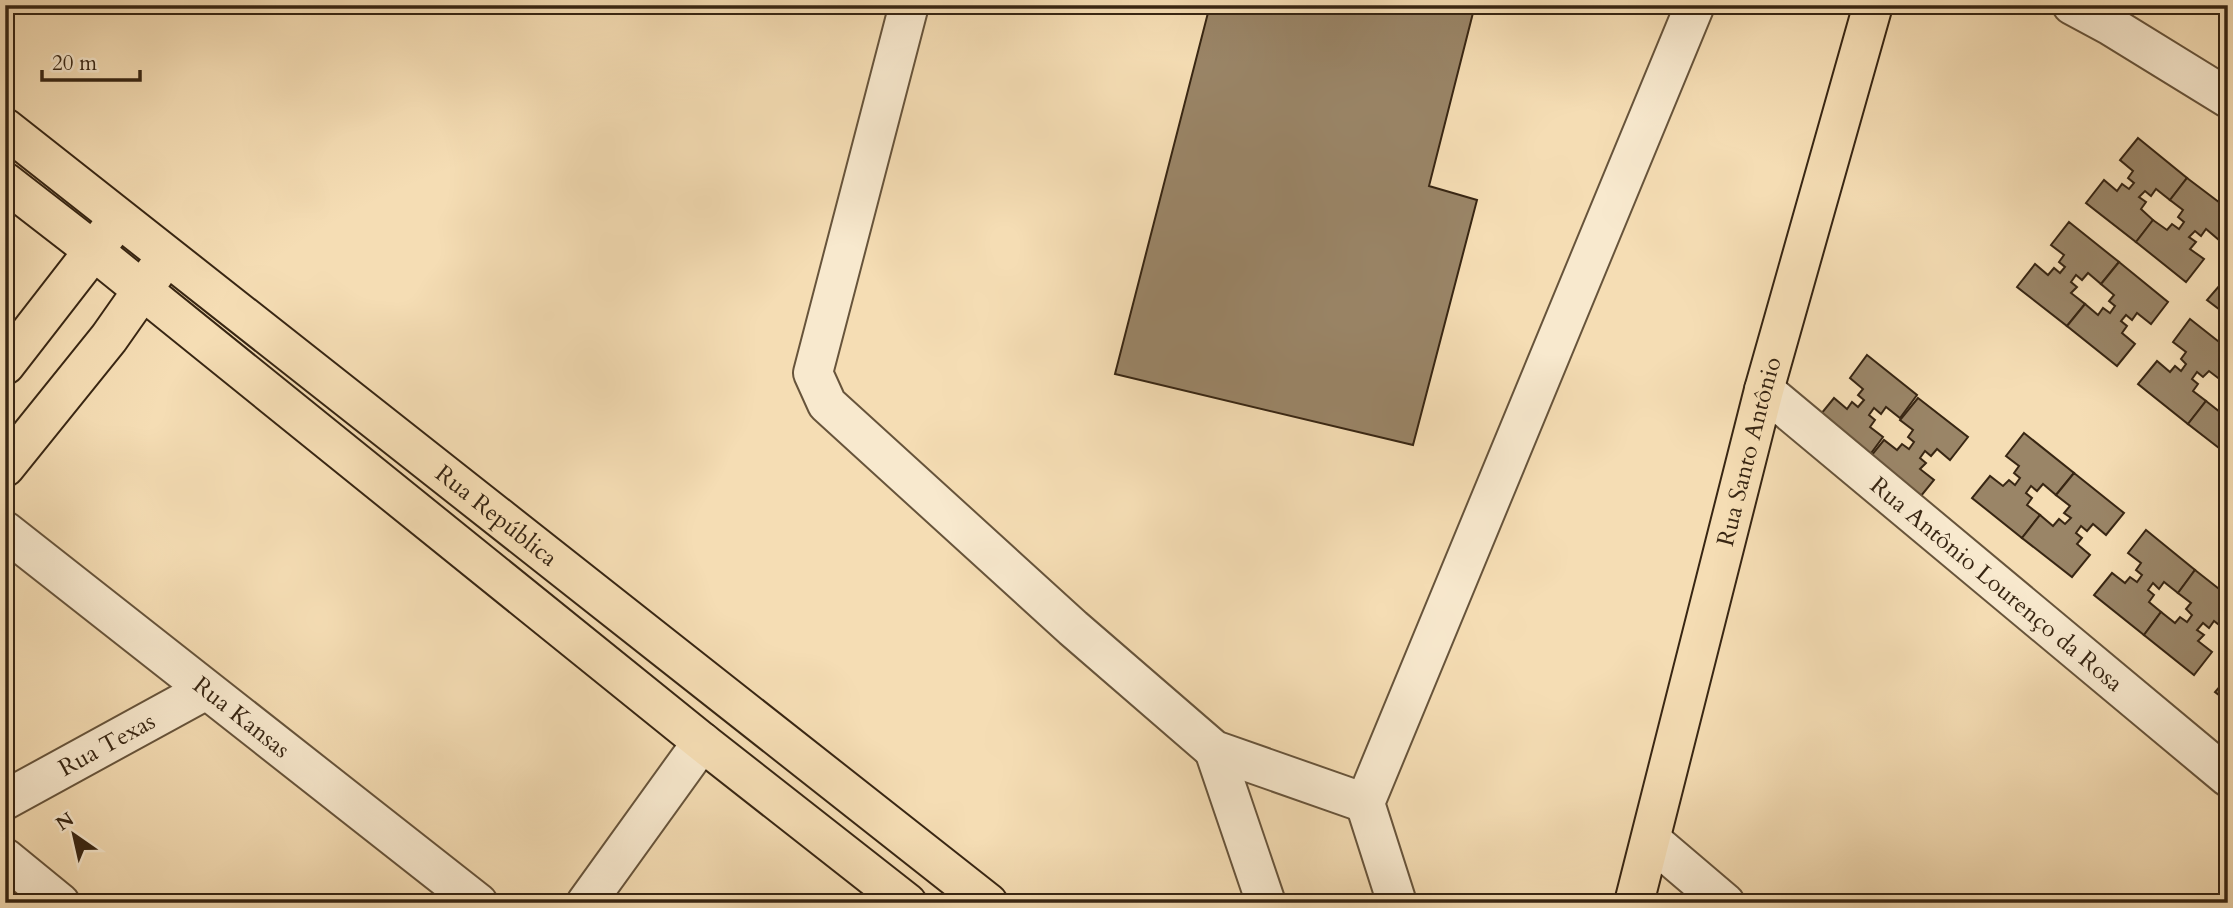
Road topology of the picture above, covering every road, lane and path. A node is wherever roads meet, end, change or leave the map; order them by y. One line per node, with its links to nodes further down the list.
1 (909, 5): 18 (street)
2 (1695, 5): 21 (street)
3 (1873, 5): 13 (main road, Rua Santo Antônio)
4 (2072, 5): 5 (street)
5 (2228, 98)
6 (5, 128): 8 (main road, Rua República)
7 (5, 182): 9 (main road, Rua República)
8 (119, 218): 9 (main road); 10 (main road, Rua República)
9 (94, 251): 11 (main road, Rua República); 12 (main road)
10 (168, 255): 11 (main road); 28 (main road, Rua República)
11 (142, 290): 14 (main road); 17 (main road, Rua República)
12 (5, 365)
13 (1764, 390): 19 (street, Rua Antônio Lourenço da Rosa); 22 (main road, Rua Santo Antônio)
14 (5, 467)
15 (5, 531): 16 (street, Rua Kansas)
16 (206, 690): 20 (street, Rua Texas); 25 (street, Rua Kansas)
17 (702, 742): 26 (street); 27 (main road, Rua República)
18 (1214, 750): 21 (street); 29 (street)
19 (2228, 777)
20 (5, 800)
21 (1365, 803): 30 (street)
22 (1651, 840): 31 (main road, Rua Santo Antônio); 32 (street)
23 (5, 858): 24 (street)
24 (60, 903)
25 (478, 903)
26 (586, 903)
27 (907, 903)
28 (988, 903)
29 (1266, 903)
30 (1397, 903)
31 (1634, 903)
32 (1725, 903)

